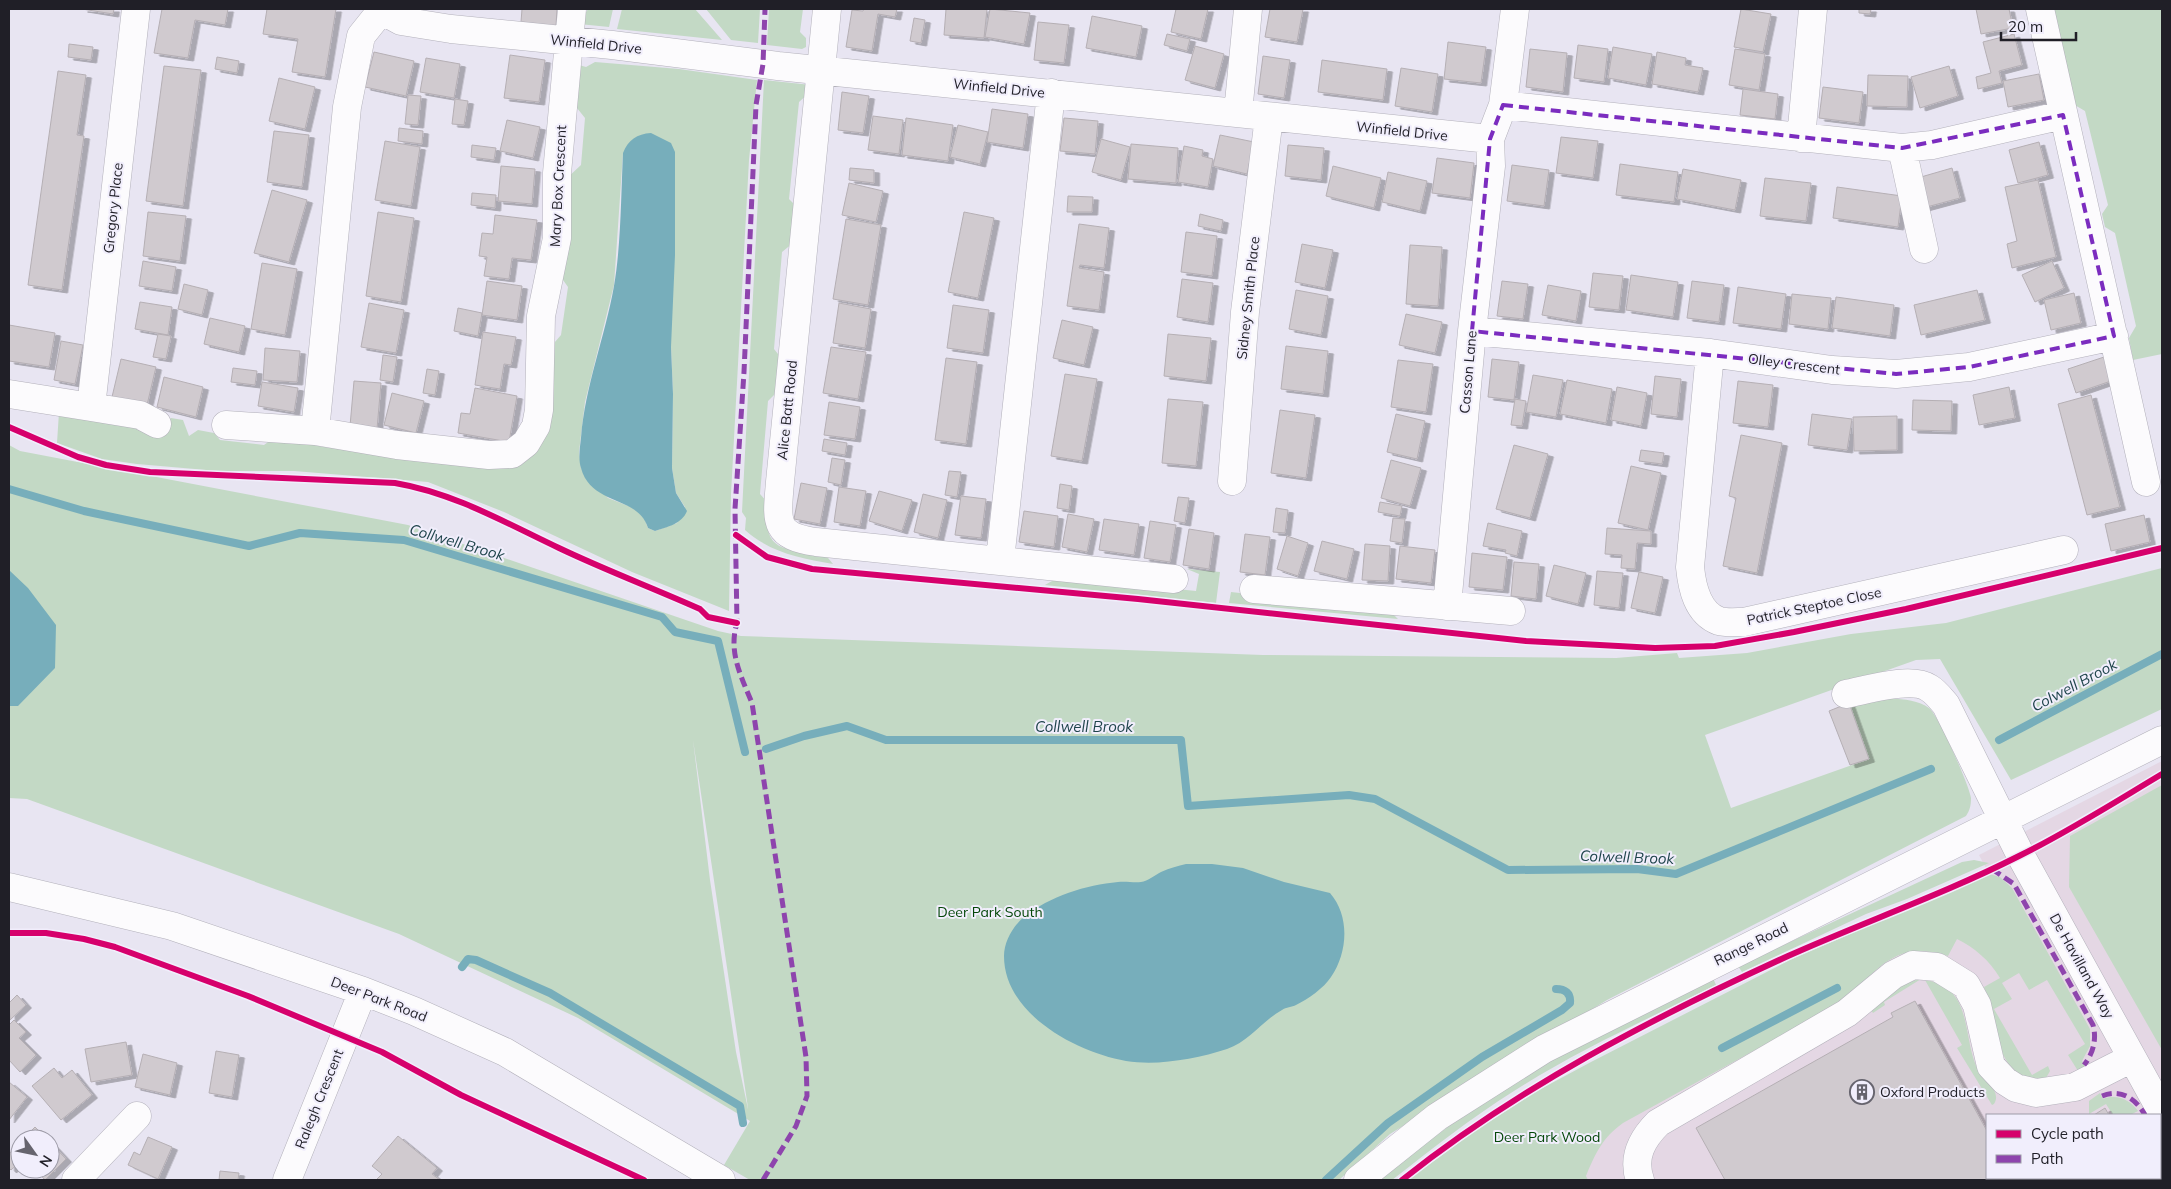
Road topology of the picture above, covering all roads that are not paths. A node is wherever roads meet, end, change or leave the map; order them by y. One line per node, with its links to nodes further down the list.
1 (136, 9): 24 (street, Gregory Place)
2 (572, 9): 9 (street, Mary Box Crescent)
3 (827, 9): 10 (street)
4 (1248, 9): 13 (street)
5 (1515, 9): 12 (street)
6 (1813, 9): 16 (street)
7 (2040, 9): 14 (street)
8 (380, 10): 9 (street, Winfield Drive); 27 (street)
9 (568, 42): 10 (street, Winfield Drive); 27 (street, Mary Box Crescent)
10 (821, 69): 11 (street, Winfield Drive); 31 (street, Alice Batt Road)
11 (1051, 94): 13 (street, Winfield Drive); 31 (street)
12 (1503, 106): 16 (street); 17 (street)
13 (1238, 113): 15 (street, Winfield Drive)
14 (2063, 115): 18 (street); 21 (street)
15 (1269, 116): 17 (street, Winfield Drive); 28 (street, Sidney Smith Place)
16 (1801, 138): 18 (street)
17 (1490, 139): 20 (street, Casson Lane)
18 (1902, 148): 19 (street)
19 (1924, 248)
20 (1472, 330): 22 (street, Olley Crescent); 34 (street, Casson Lane)
21 (2114, 336): 22 (street, Olley Crescent); 29 (street)
22 (1710, 353): 30 (street, Patrick Steptoe Close)
23 (9, 394): 24 (street)
24 (91, 407): 25 (street)
25 (157, 424)
26 (226, 425): 27 (street, Mary Box Crescent)
27 (315, 431)
28 (1232, 480)
29 (2146, 482)
30 (2064, 550)
31 (1000, 560): 32 (street, Alice Batt Road)
32 (1174, 579)
33 (1254, 589): 34 (street)
34 (1447, 606): 35 (street)
35 (1511, 611)
36 (1846, 694): 38 (street, De Havilland Way)
37 (2162, 740): 38 (street, Range Road)
38 (2003, 820): 41 (street, De Havilland Way); 47 (street, Range Road)
39 (9, 888): 40 (street, Deer Park Road)
40 (363, 991): 45 (street, Ralegh Crescent); 46 (street, Deer Park Road)
41 (2132, 1058): 42 (street, De Havilland Way); 48 (street)
42 (2162, 1112)
43 (137, 1116): 44 (street)
44 (76, 1180)
45 (287, 1180)
46 (721, 1180)
47 (1358, 1180)
48 (1640, 1180)

